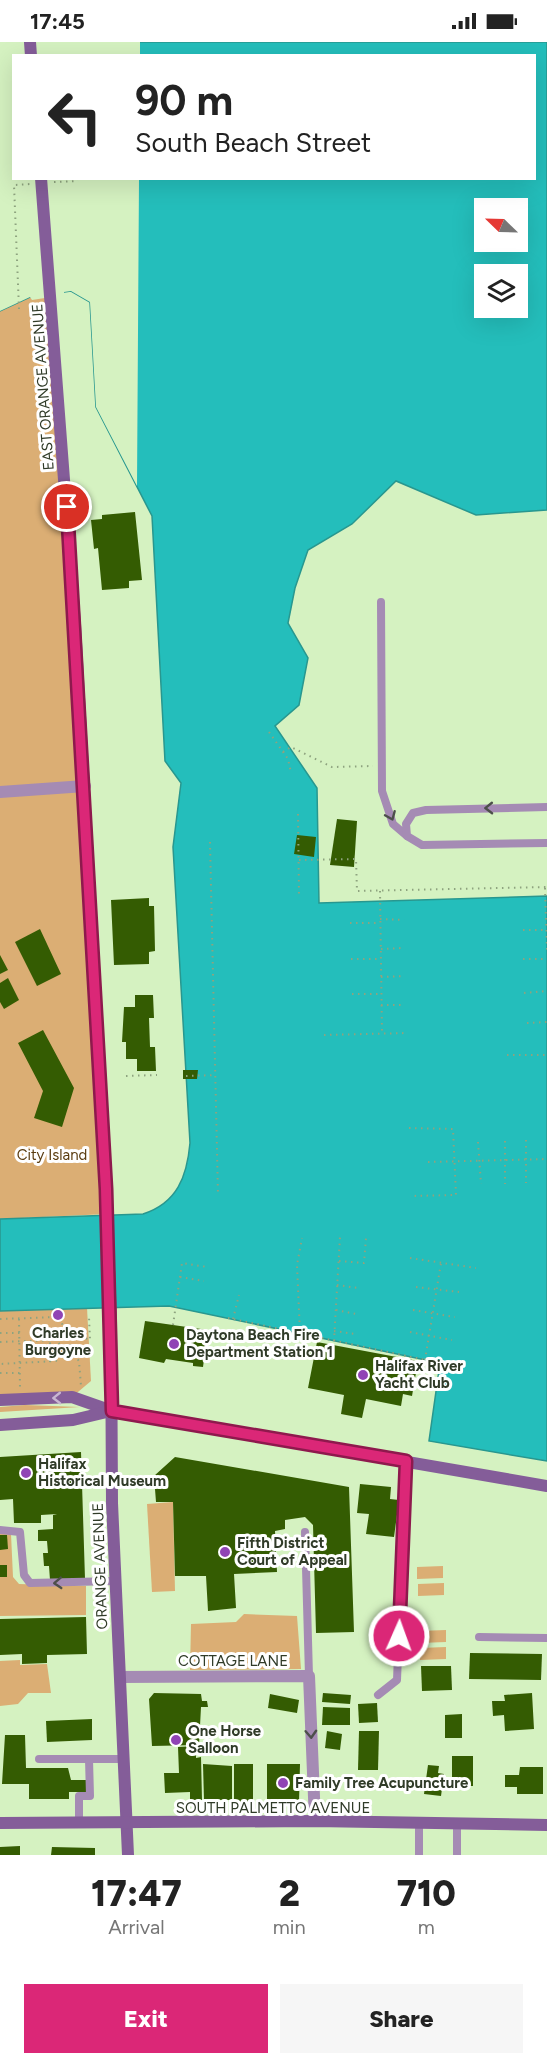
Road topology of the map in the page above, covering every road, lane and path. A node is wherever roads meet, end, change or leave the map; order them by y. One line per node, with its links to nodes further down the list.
1 (78, 181): 2 (path)
2 (41, 182): 3 (path); 9 (street, EAST ORANGE AVENUE)
3 (19, 309)
4 (381, 602): 7 (lane)
5 (269, 732): 6 (path)
6 (283, 752): 7 (path); 8 (path)
7 (382, 766): 13 (lane, one-way to 13)
8 (291, 773)
9 (85, 786): 10 (street); 68 (street, EAST ORANGE AVENUE)
10 (0, 792)
11 (547, 807): 13 (lane, one-way to 13)
12 (298, 814): 16 (path)
13 (406, 836): 15 (lane)
14 (210, 842): 50 (path)
15 (547, 843)
16 (299, 860): 18 (path); 19 (path)
17 (546, 887): 18 (path); 20 (path)
18 (380, 891): 22 (path)
19 (299, 897)
20 (547, 918): 25 (path)
21 (404, 920): 22 (path)
22 (380, 921): 23 (path); 28 (path)
23 (350, 923)
24 (523, 930): 25 (path)
25 (546, 930): 26 (path)
26 (547, 943): 29 (path)
27 (403, 948): 28 (path)
28 (381, 949): 31 (path)
29 (547, 951)
30 (351, 959): 31 (path)
31 (381, 959): 35 (path)
32 (523, 959): 33 (path)
33 (547, 959)
34 (404, 976): 35 (path)
35 (381, 977): 39 (path)
36 (547, 991): 37 (path)
37 (525, 993)
38 (352, 994): 39 (path)
39 (381, 994): 40 (path)
40 (381, 1005): 41 (path); 45 (path)
41 (405, 1005)
42 (547, 1022): 43 (path)
43 (527, 1023)
44 (408, 1033): 45 (path)
45 (382, 1034): 46 (path)
46 (324, 1035)
47 (507, 1055): 48 (path)
48 (547, 1055)
49 (157, 1075): 51 (path)
50 (216, 1075): 52 (path); 66 (path)
51 (126, 1076)
52 (186, 1076)
53 (409, 1128): 60 (path)
54 (526, 1140): 59 (path)
55 (504, 1141): 58 (path)
56 (478, 1142): 61 (path)
57 (547, 1159): 59 (path)
58 (505, 1160): 59 (path); 61 (path); 65 (path)
59 (526, 1160): 63 (path)
60 (454, 1161): 61 (path); 62 (path); 67 (path)
61 (479, 1161): 64 (path)
62 (428, 1162)
63 (526, 1183)
64 (481, 1184)
65 (505, 1184)
66 (218, 1195)
67 (410, 1196)
68 (107, 1204): 119 (street, ORANGE AVENUE)
69 (340, 1237): 73 (path)
70 (302, 1238): 101 (path)
71 (366, 1238): 73 (path)
72 (410, 1258): 74 (path)
73 (339, 1261): 79 (path)
74 (441, 1263): 76 (path); 82 (path)
75 (207, 1267): 77 (path)
76 (476, 1268)
77 (180, 1277): 78 (path); 95 (path)
78 (204, 1281)
79 (337, 1284): 81 (path); 85 (path)
80 (416, 1287): 82 (path)
81 (358, 1288)
82 (437, 1289): 83 (path); 87 (path)
83 (459, 1292)
84 (239, 1295): 94 (path)
85 (336, 1310): 88 (path); 96 (path)
86 (413, 1310): 87 (path)
87 (433, 1313): 90 (path); 103 (path)
88 (356, 1314)
89 (89, 1317): 97 (path)
90 (455, 1317)
91 (19, 1318): 93 (path); 97 (path); 100 (path)
92 (228, 1318): 94 (path)
93 (0, 1319)
94 (233, 1319): 101 (path)
95 (173, 1325)
96 (334, 1331): 102 (path); 107 (path)
97 (69, 1332): 116 (path)
98 (410, 1332): 103 (path)
99 (0, 1333): 100 (path)
100 (20, 1333): 105 (path)
101 (300, 1334): 107 (path)
102 (355, 1334)
103 (429, 1336): 104 (path); 109 (path)
104 (452, 1340)
105 (20, 1341): 106 (path); 108 (path); 112 (path)
106 (50, 1341): 110 (path); 110 (path)
107 (334, 1341): 109 (path)
108 (0, 1342)
109 (425, 1360): 111 (path)
110 (50, 1362): 112 (path)
111 (435, 1362)
112 (20, 1363): 113 (path); 115 (path)
113 (0, 1364)
114 (0, 1373): 115 (path)
115 (20, 1373): 117 (path)
116 (81, 1386)
117 (20, 1388)
118 (0, 1400): 119 (street, one-way to 118)
119 (112, 1411): 120 (street); 121 (street); 125 (street, ORANGE AVENUE)
120 (0, 1425)
121 (406, 1461): 122 (street); 130 (lane)
122 (547, 1486)
123 (0, 1530): 125 (lane, one-way to 123)
124 (305, 1532): 128 (lane)
125 (116, 1581): 129 (street, ORANGE AVENUE)
126 (479, 1637): 127 (lane)
127 (547, 1638)
128 (309, 1676): 129 (street, COTTAGE LANE); 134 (street, COTTAGE LANE, one-way to 134)
129 (120, 1677): 133 (street, ORANGE AVENUE)
130 (378, 1695)
131 (39, 1759): 132 (lane)
132 (90, 1759): 133 (lane); 137 (lane)
133 (124, 1759): 138 (street, ORANGE AVENUE)
134 (315, 1821): 136 (street, SOUTH PALMETTO AVENUE); 138 (street, SOUTH PALMETTO AVENUE)
135 (0, 1823): 137 (street, SOUTH PALMETTO AVENUE)
136 (419, 1823): 139 (street, SOUTH PALMETTO AVENUE); 142 (lane)
137 (79, 1824): 138 (street, SOUTH PALMETTO AVENUE)
138 (127, 1824): 141 (street, ORANGE AVENUE)
139 (457, 1824): 140 (street, SOUTH PALMETTO AVENUE); 143 (lane)
140 (547, 1825)
141 (128, 1855)
142 (418, 1855)
143 (457, 1855)

